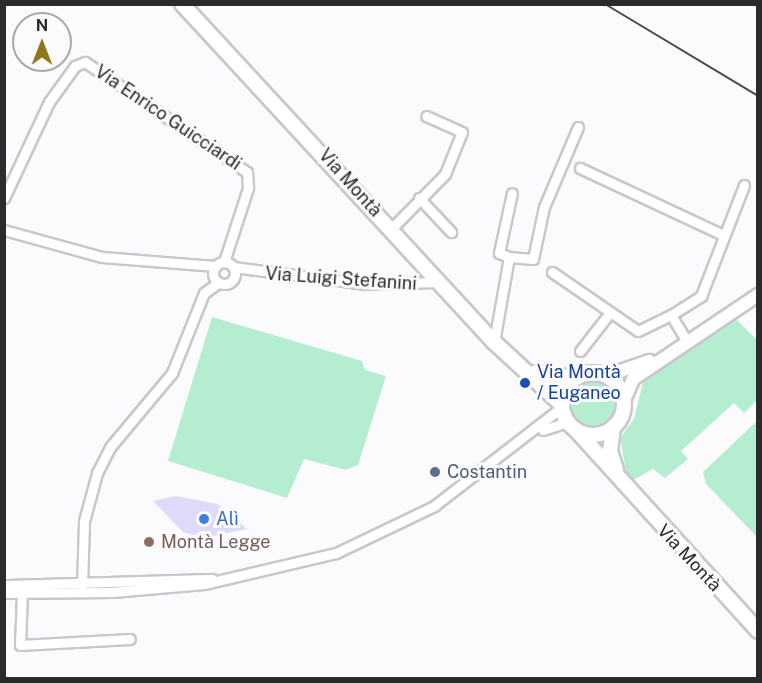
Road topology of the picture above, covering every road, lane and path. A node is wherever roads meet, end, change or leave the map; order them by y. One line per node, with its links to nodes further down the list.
1 (182, 4): 9 (main road, Via Montà)
2 (426, 116): 8 (street)
3 (578, 127): 13 (street)
4 (580, 168): 12 (street)
5 (744, 185): 12 (street)
6 (512, 194): 13 (street)
7 (4, 198): 14 (street, Via Enrico Guicciardi)
8 (419, 198): 9 (street); 11 (street)
9 (391, 229): 19 (main road, Via Montà)
10 (4, 230): 15 (street)
11 (451, 232)
12 (723, 235): 22 (street)
13 (510, 257): 24 (street)
14 (220, 264): 15 (street); 16 (street, Via Luigi Stefanini); 18 (street)
15 (196, 268): 18 (street)
16 (237, 272): 18 (street, Via Luigi Stefanini); 19 (street, Via Luigi Stefanini)
17 (552, 272): 21 (street)
18 (216, 280): 39 (street)
19 (438, 282): 24 (main road, Via Montà)
20 (758, 295): 23 (street)
21 (608, 315): 22 (street); 25 (street)
22 (671, 315): 23 (street)
23 (686, 340): 26 (street)
24 (494, 342): 27 (main road, Via Montà)
25 (580, 351)
26 (666, 353): 28 (street); 30 (street)
27 (515, 364): 29 (main road, Via Montà); 31 (main road, Via Montà)
28 (606, 376): 29 (main road, Via Montà); 30 (main road)
29 (576, 378): 31 (main road)
30 (623, 403): 33 (main road, Via Montà)
31 (562, 406): 32 (main road, Via Montà); 34 (street)
32 (572, 426): 33 (main road); 34 (street); 35 (main road, Via Montà)
33 (613, 427): 35 (main road, Via Montà)
34 (532, 435): 36 (street)
35 (621, 483): 44 (main road, Via Montà)
36 (212, 579): 39 (street); 40 (street)
37 (4, 585): 38 (street); 42 (street)
38 (35, 586): 39 (street); 42 (street)
39 (82, 586): 40 (street); 43 (street)
40 (113, 592): 43 (street)
41 (4, 593): 42 (street)
42 (22, 593): 43 (street); 45 (street)
43 (63, 594)
44 (758, 631)
45 (130, 639)

